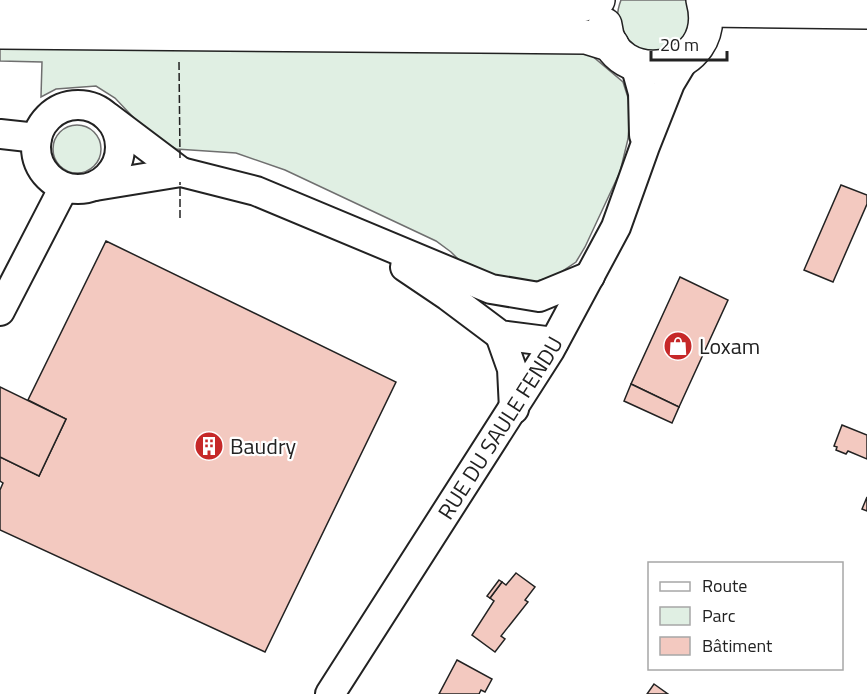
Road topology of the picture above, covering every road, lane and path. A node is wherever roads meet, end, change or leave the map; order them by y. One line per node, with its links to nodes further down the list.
1 (598, 0): 4 (main road)
2 (607, 0): 7 (main road)
3 (704, 5): 5 (main road); 8 (main road)
4 (0, 7)
5 (867, 12)
6 (0, 32): 7 (main road)
7 (624, 54): 8 (main road); 12 (street, RUE DU SAULE FENDU)
8 (685, 58): 12 (street, RUE DU SAULE FENDU)
9 (104, 114): 11 (street); 13 (street); 14 (street)
10 (0, 134): 11 (street)
11 (37, 138): 15 (street)
12 (645, 146): 17 (street, RUE DU SAULE FENDU)
13 (180, 172): 14 (street); 16 (street)
14 (95, 186): 15 (street)
15 (64, 187): 18 (street)
16 (351, 231): 17 (street); 19 (street)
17 (590, 276): 20 (street, RUE DU SAULE FENDU)
18 (0, 311)
19 (500, 335): 20 (street); 21 (street)
20 (554, 342): 21 (street, RUE DU SAULE FENDU)
21 (514, 409): 22 (street, RUE DU SAULE FENDU)
22 (330, 694)

